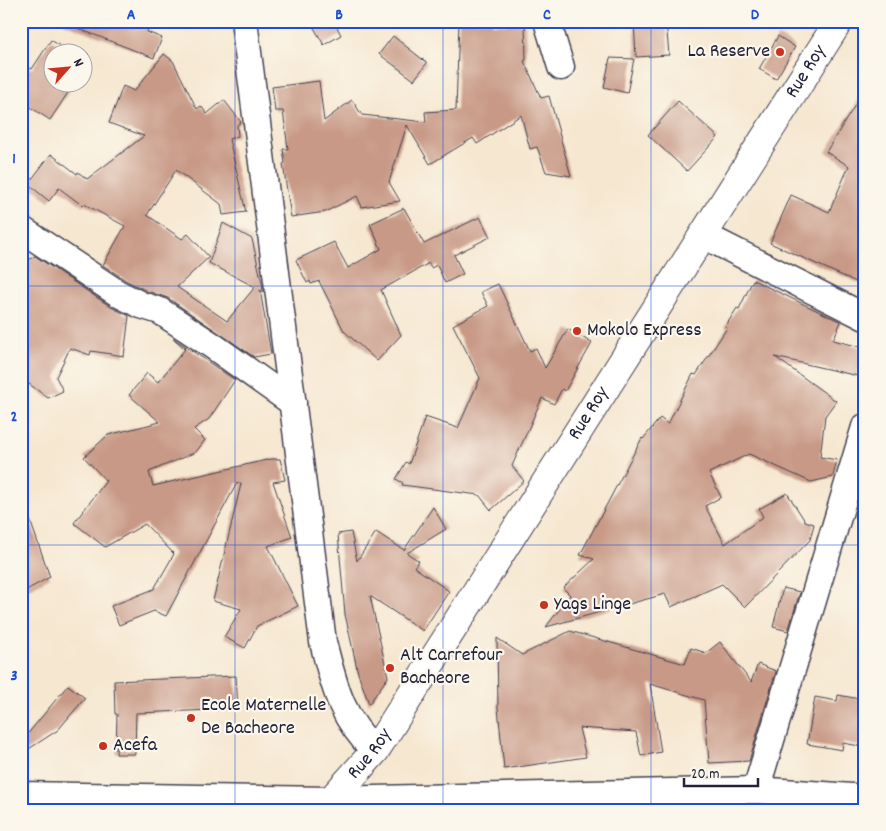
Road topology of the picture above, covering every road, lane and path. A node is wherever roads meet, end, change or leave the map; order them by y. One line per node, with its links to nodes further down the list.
1 (244, 21): 8 (street)
2 (548, 21): 4 (street)
3 (838, 21): 6 (main road, Rue Roy)
4 (561, 67)
5 (21, 229): 8 (street)
6 (703, 235): 7 (street); 10 (main road, Rue Roy)
7 (865, 317)
8 (293, 403): 10 (street)
9 (865, 427): 11 (street)
10 (375, 752): 14 (main road, Rue Roy)
11 (756, 790): 13 (street); 14 (street)
12 (21, 795): 14 (street)
13 (865, 798)
14 (326, 805)

